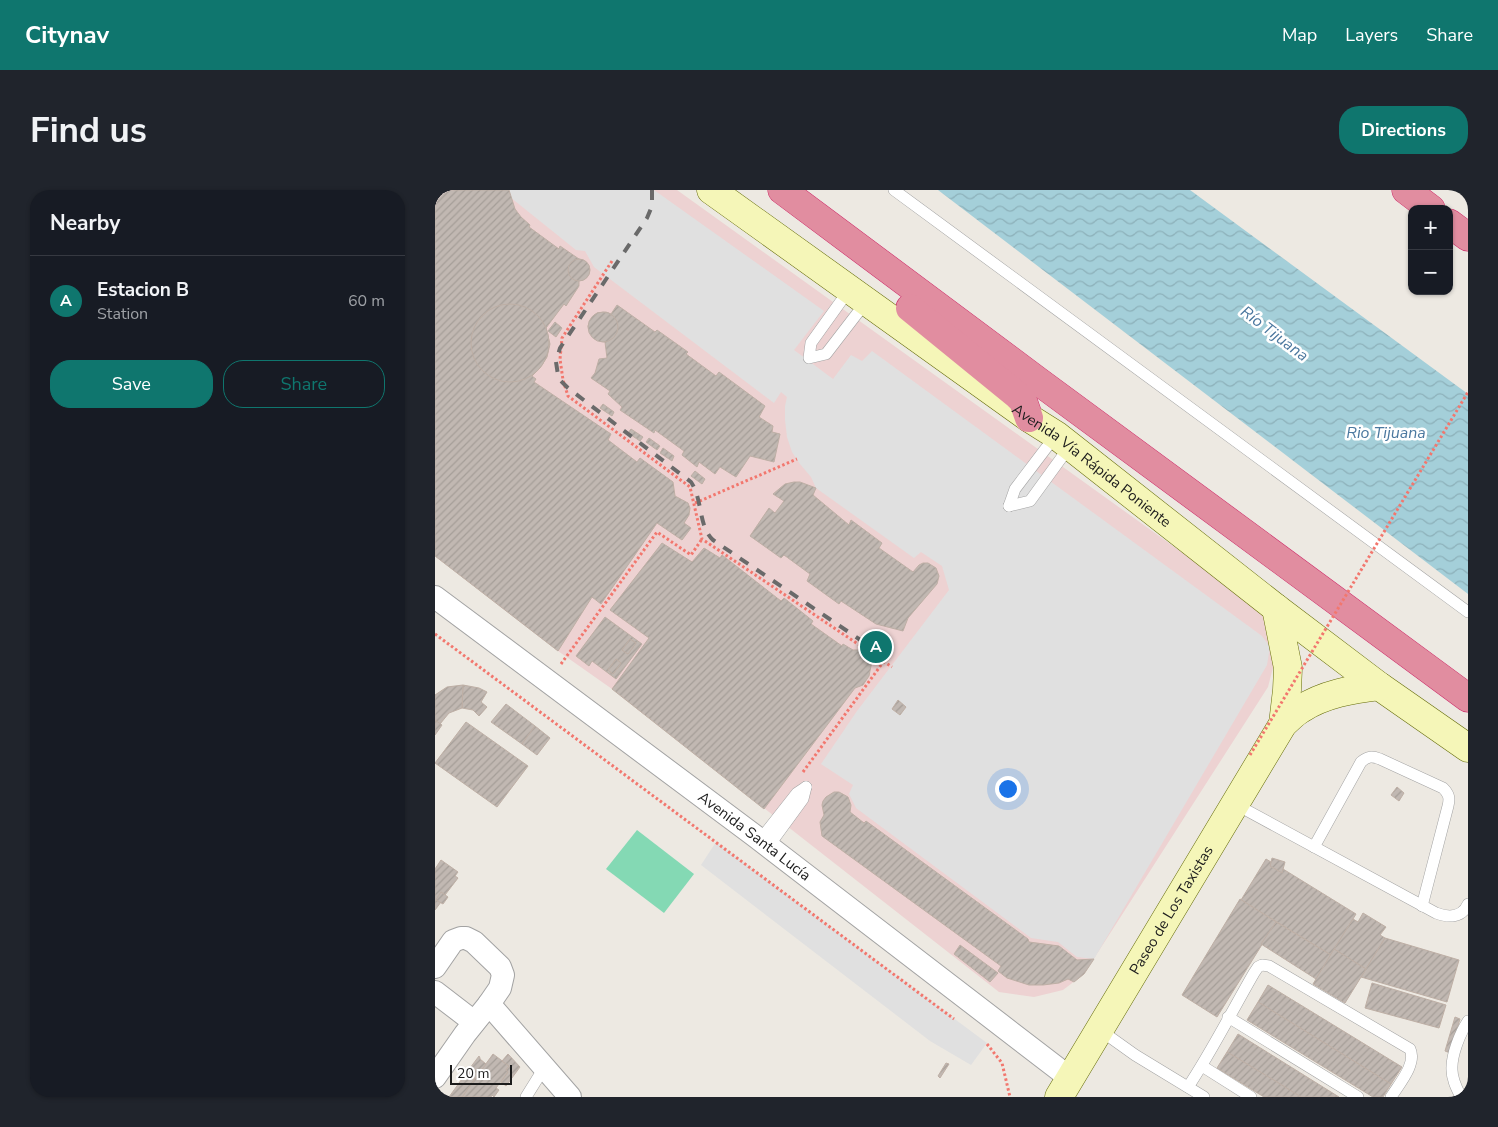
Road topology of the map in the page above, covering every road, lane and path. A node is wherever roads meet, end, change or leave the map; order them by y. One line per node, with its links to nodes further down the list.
1 (711, 190): 10 (main road, Avenida Vía Rápida Poniente)
2 (781, 190): 6 (highway)
3 (894, 190): 19 (lane)
4 (1406, 190): 5 (highway)
5 (1426, 205)
6 (813, 213): 12 (highway); 25 (highway)
7 (1453, 226): 8 (highway)
8 (1468, 237)
9 (612, 261): 15 (path)
10 (858, 296): 10 (lane); 12 (main road, Avenida Vía Rápida Poniente)
11 (1468, 392): 28 (path, bridge)
12 (1029, 418): 13 (main road, Avenida Vía Rápida Poniente)
13 (1063, 441): 13 (lane); 18 (main road, Avenida Vía Rápida Poniente)
14 (797, 459): 15 (path)
15 (695, 504): 16 (path)
16 (703, 539): 21 (path); 23 (path)
17 (439, 608): 23 (street, Avenida Santa Lucía)
18 (1276, 608): 24 (main road, Avenida Vía Rápida Poniente); 26 (main road, Paseo de Los Taxistas)
19 (1468, 612)
20 (435, 634): 39 (path)
21 (884, 662): 22 (path); 29 (path)
22 (892, 667)
23 (549, 682): 31 (street, Avenida Santa Lucía)
24 (1379, 686): 26 (main road, Paseo de Los Taxistas); 27 (main road, Avenida Vía Rápida Poniente)
25 (1468, 698)
26 (1283, 724): 30 (main road, Paseo de Los Taxistas)
27 (1468, 748)
28 (1250, 754)
29 (802, 773)
30 (1235, 804): 32 (lane); 42 (main road, Paseo de Los Taxistas)
31 (764, 844): 31 (lane); 48 (street, Avenida Santa Lucía)
32 (1314, 847): 34 (lane); 34 (lane)
33 (1468, 904): 34 (lane)
34 (1422, 906)
35 (435, 967): 37 (street)
36 (435, 992): 41 (street)
37 (489, 1004): 41 (street); 45 (street)
38 (1229, 1017): 44 (lane); 54 (lane); 55 (lane)
39 (955, 1019)
40 (1468, 1021): 56 (lane)
41 (474, 1022): 46 (street)
42 (1099, 1030): 47 (lane); 48 (main road, Paseo de Los Taxistas)
43 (987, 1043): 51 (path)
44 (1202, 1066): 47 (lane); 53 (lane)
45 (544, 1068): 49 (lane); 50 (street)
46 (435, 1077)
47 (1188, 1087): 52 (lane)
48 (1065, 1088)
49 (526, 1097)
50 (570, 1097)
51 (1010, 1097)
52 (1204, 1097)
53 (1251, 1097)
54 (1358, 1097)
55 (1391, 1097)
56 (1461, 1097)

